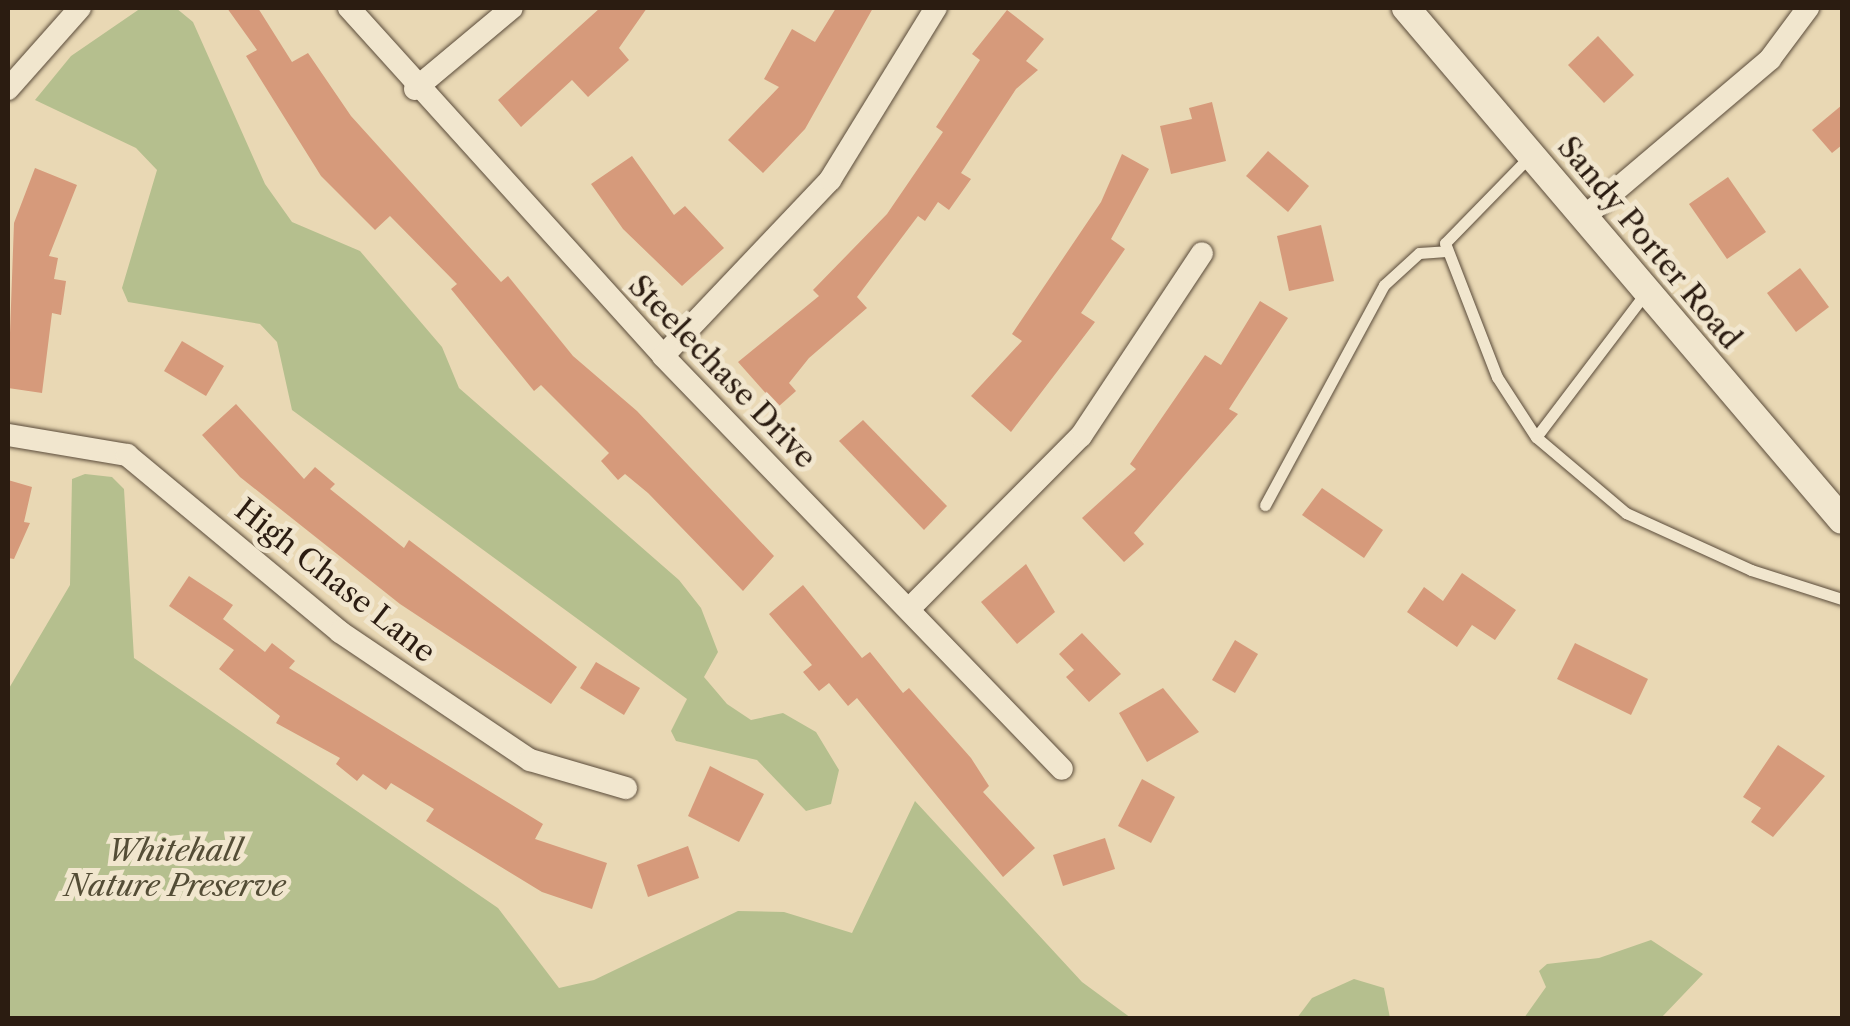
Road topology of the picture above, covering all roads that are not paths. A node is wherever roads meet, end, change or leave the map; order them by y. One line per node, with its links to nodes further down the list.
1 (80, 8): 7 (street)
2 (349, 8): 8 (street, Steelechase Drive)
3 (512, 8): 8 (street)
4 (936, 8): 14 (street)
5 (1406, 8): 9 (street, Sandy Porter Road)
6 (1808, 8): 10 (street)
7 (8, 88)
8 (415, 89): 14 (street, Steelechase Drive)
9 (1531, 155): 10 (street, Sandy Porter Road); 11 (lane)
10 (1584, 217): 13 (street, Sandy Porter Road)
11 (1446, 251): 16 (lane); 17 (lane)
12 (1202, 253): 20 (street)
13 (1647, 292): 16 (lane); 18 (street, Sandy Porter Road)
14 (663, 356): 20 (street, Steelechase Drive)
15 (8, 435): 22 (street, High Chase Lane)
16 (1536, 437): 19 (lane)
17 (1265, 505)
18 (1842, 520)
19 (1842, 600)
20 (908, 610): 21 (street, Steelechase Drive)
21 (1062, 770)
22 (626, 788)

